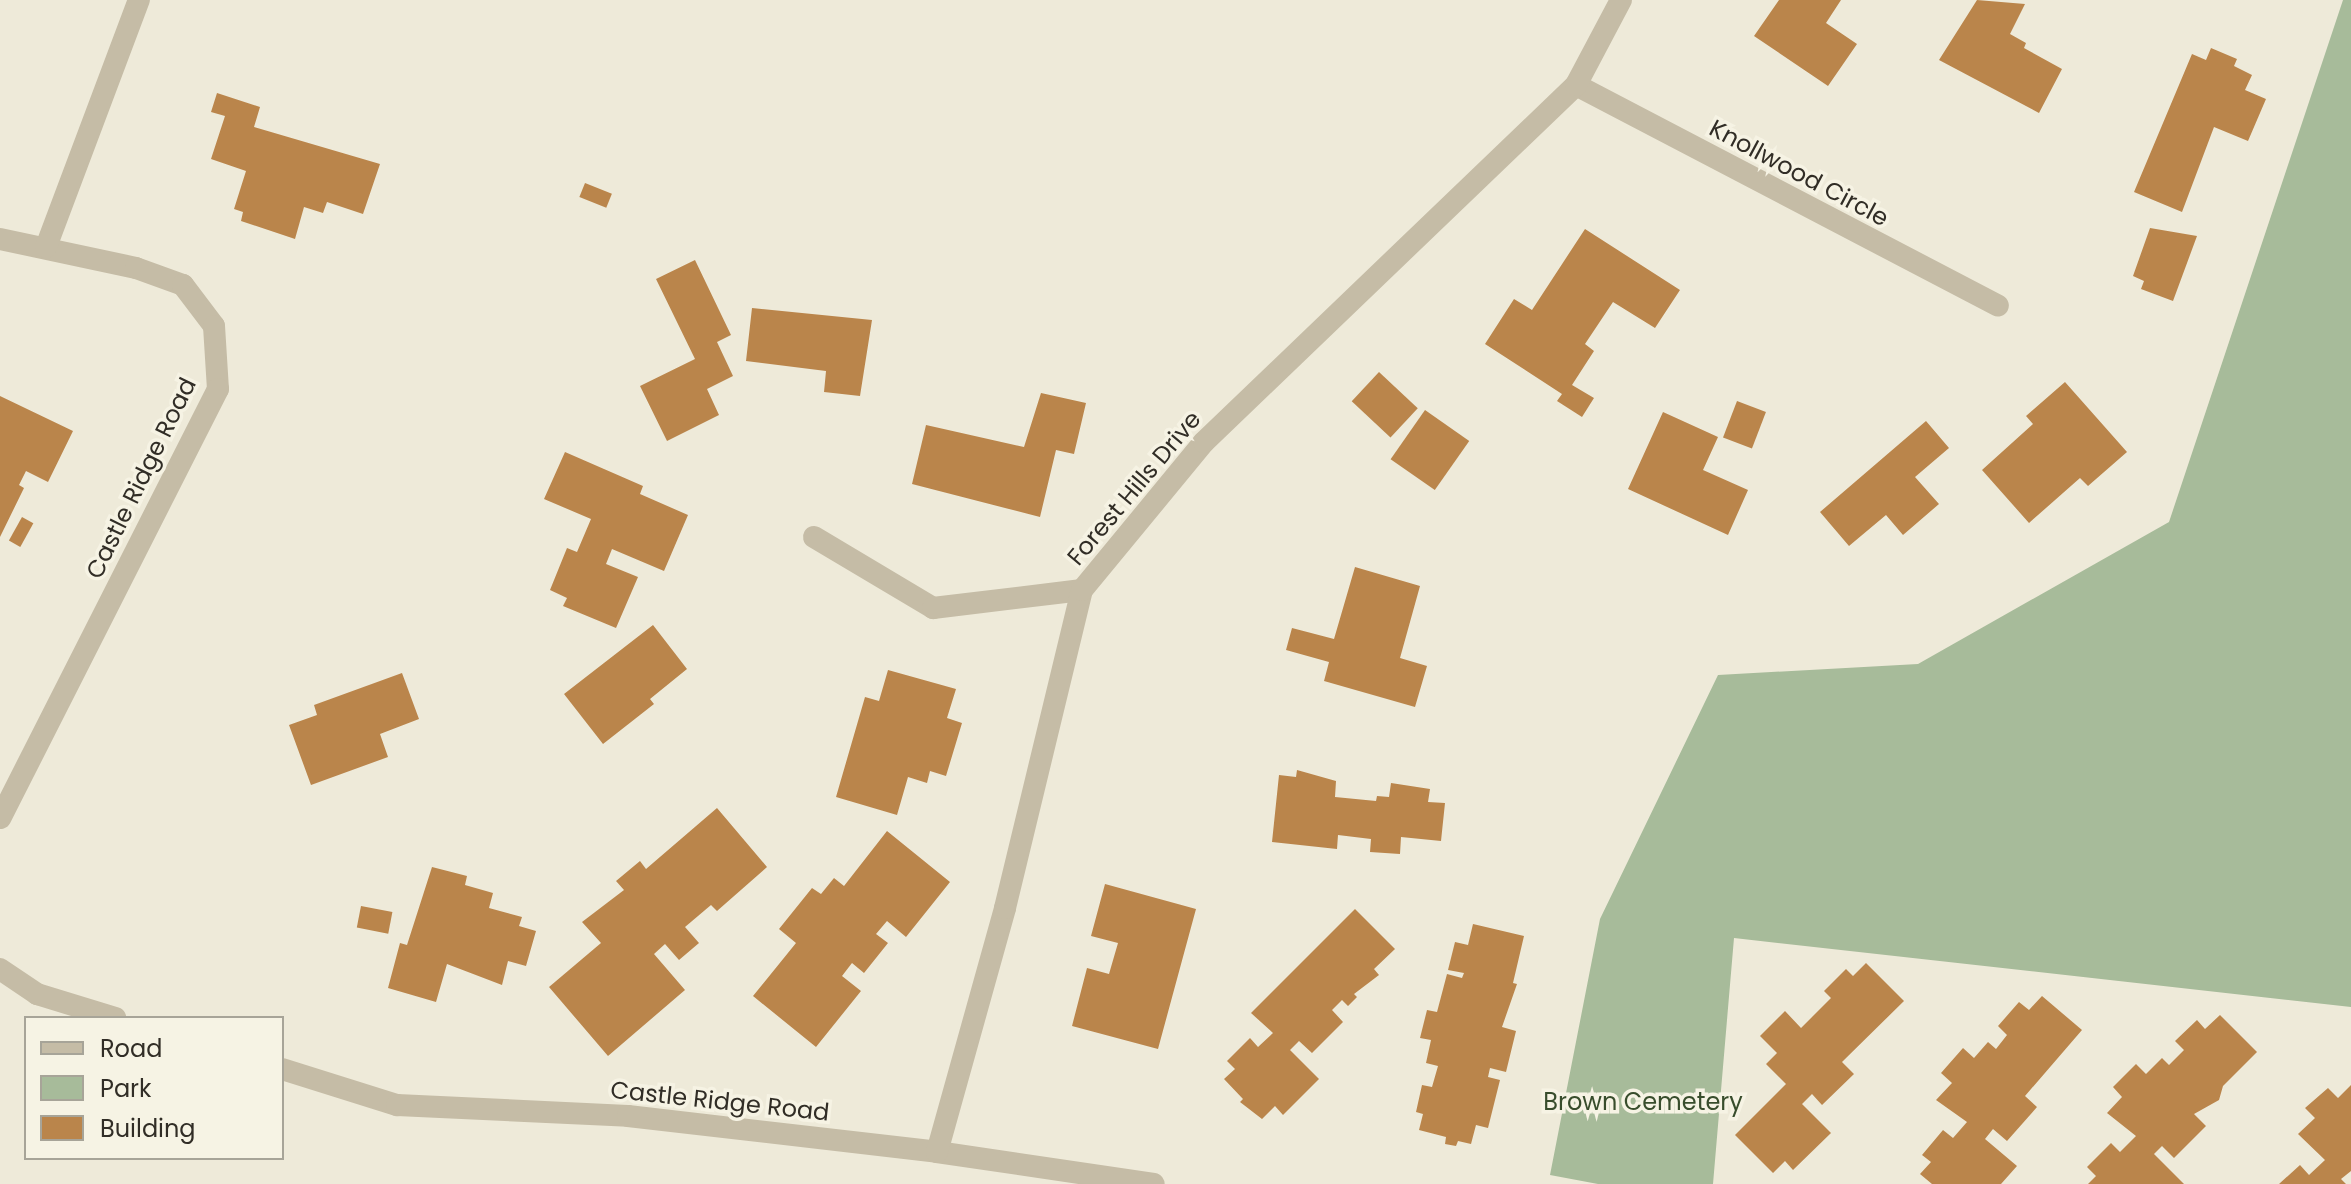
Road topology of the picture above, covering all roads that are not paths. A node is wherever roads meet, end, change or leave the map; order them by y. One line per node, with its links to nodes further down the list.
1 (139, 0): 5 (street)
2 (1621, 0): 3 (street, Forest Hills Drive)
3 (1576, 85): 6 (street, Knollwood Circle); 8 (street, Forest Hills Drive)
4 (0, 239): 5 (street, Castle Ridge Road)
5 (46, 247): 9 (street, Castle Ridge Road)
6 (1998, 306)
7 (814, 537): 8 (street)
8 (1082, 590): 13 (street, Forest Hills Drive)
9 (0, 818)
10 (0, 969): 11 (street)
11 (108, 1016)
12 (284, 1070): 13 (street, Castle Ridge Road)
13 (937, 1152): 14 (street, Castle Ridge Road)
14 (1154, 1184)

